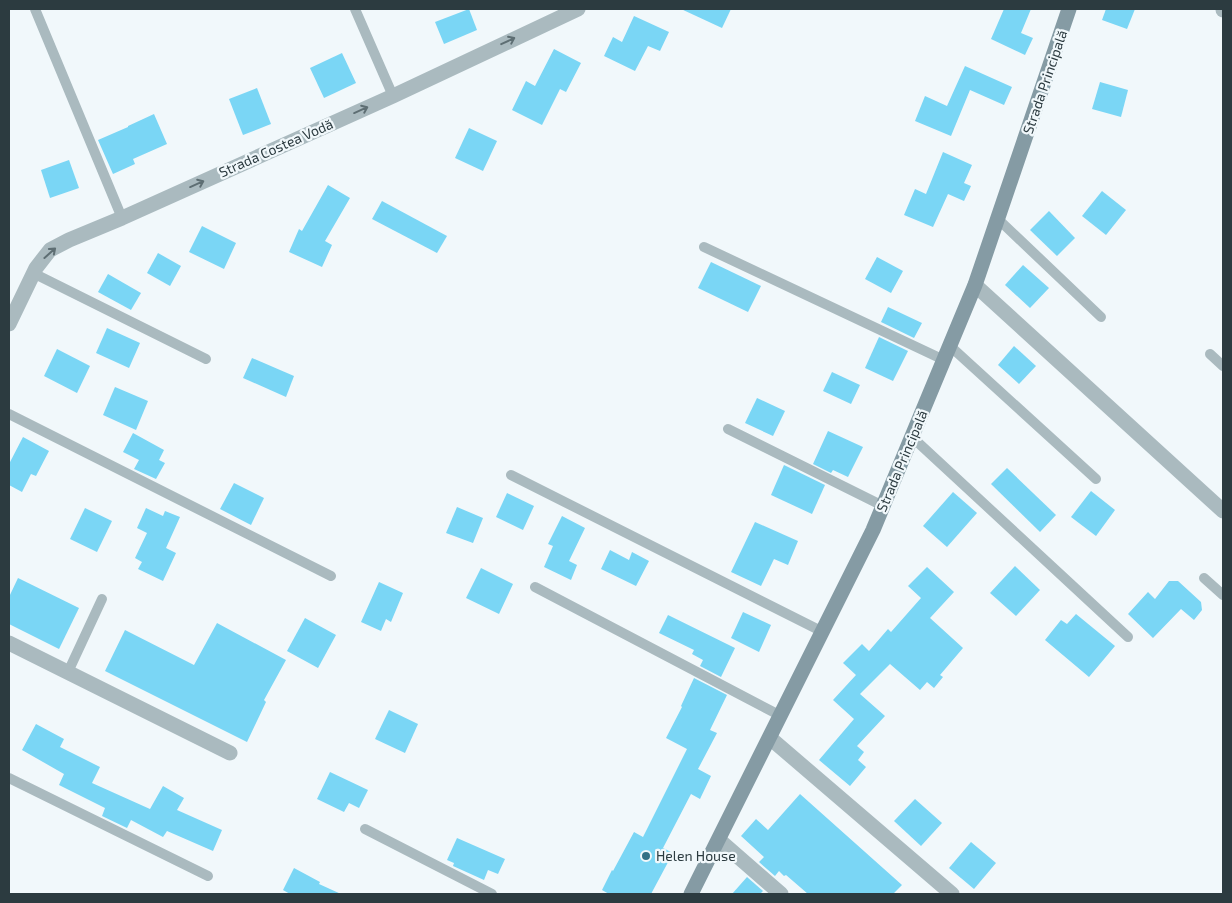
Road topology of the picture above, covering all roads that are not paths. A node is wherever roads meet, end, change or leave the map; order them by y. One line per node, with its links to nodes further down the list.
1 (35, 9): 6 (lane)
2 (355, 9): 5 (lane)
3 (578, 9): 5 (street, Strada Costea Vodă, one-way to 3)
4 (1069, 9): 7 (street, Strada Principală)
5 (393, 96): 6 (street, Strada Costea Vodă, one-way to 5)
6 (122, 218): 9 (street, Strada Costea Vodă, one-way to 6)
7 (998, 219): 10 (street, Strada Principală); 11 (lane)
8 (704, 247): 16 (lane)
9 (33, 273): 12 (street, Strada Costea Vodă); 15 (lane)
10 (975, 285): 13 (street, Strada Principală); 24 (street)
11 (1101, 317)
12 (9, 324)
13 (950, 346): 16 (street, Strada Principală); 22 (lane)
14 (1210, 354): 17 (lane)
15 (206, 359)
16 (944, 360): 20 (street, Strada Principală)
17 (1223, 366)
18 (9, 414): 25 (lane)
19 (728, 429): 23 (lane)
20 (912, 437): 23 (street, Strada Principală); 31 (lane)
21 (511, 475): 30 (lane)
22 (1096, 479)
23 (883, 506): 30 (street, Strada Principală)
24 (1223, 511)
25 (330, 576)
26 (1204, 578): 28 (lane)
27 (535, 587): 34 (lane)
28 (1223, 595)
29 (102, 599): 33 (lane)
30 (823, 632): 34 (street, Strada Principală)
31 (1128, 637)
32 (9, 642): 33 (street)
33 (68, 672): 36 (street)
34 (781, 716): 35 (street, Strada Principală)
35 (770, 738): 39 (street, Strada Principală); 44 (street)
36 (230, 753)
37 (9, 778): 40 (lane)
38 (365, 829): 41 (lane)
39 (718, 840): 42 (street, Strada Principală); 43 (street)
40 (208, 876)
41 (492, 894)
42 (692, 894)
43 (780, 894)
44 (952, 894)

